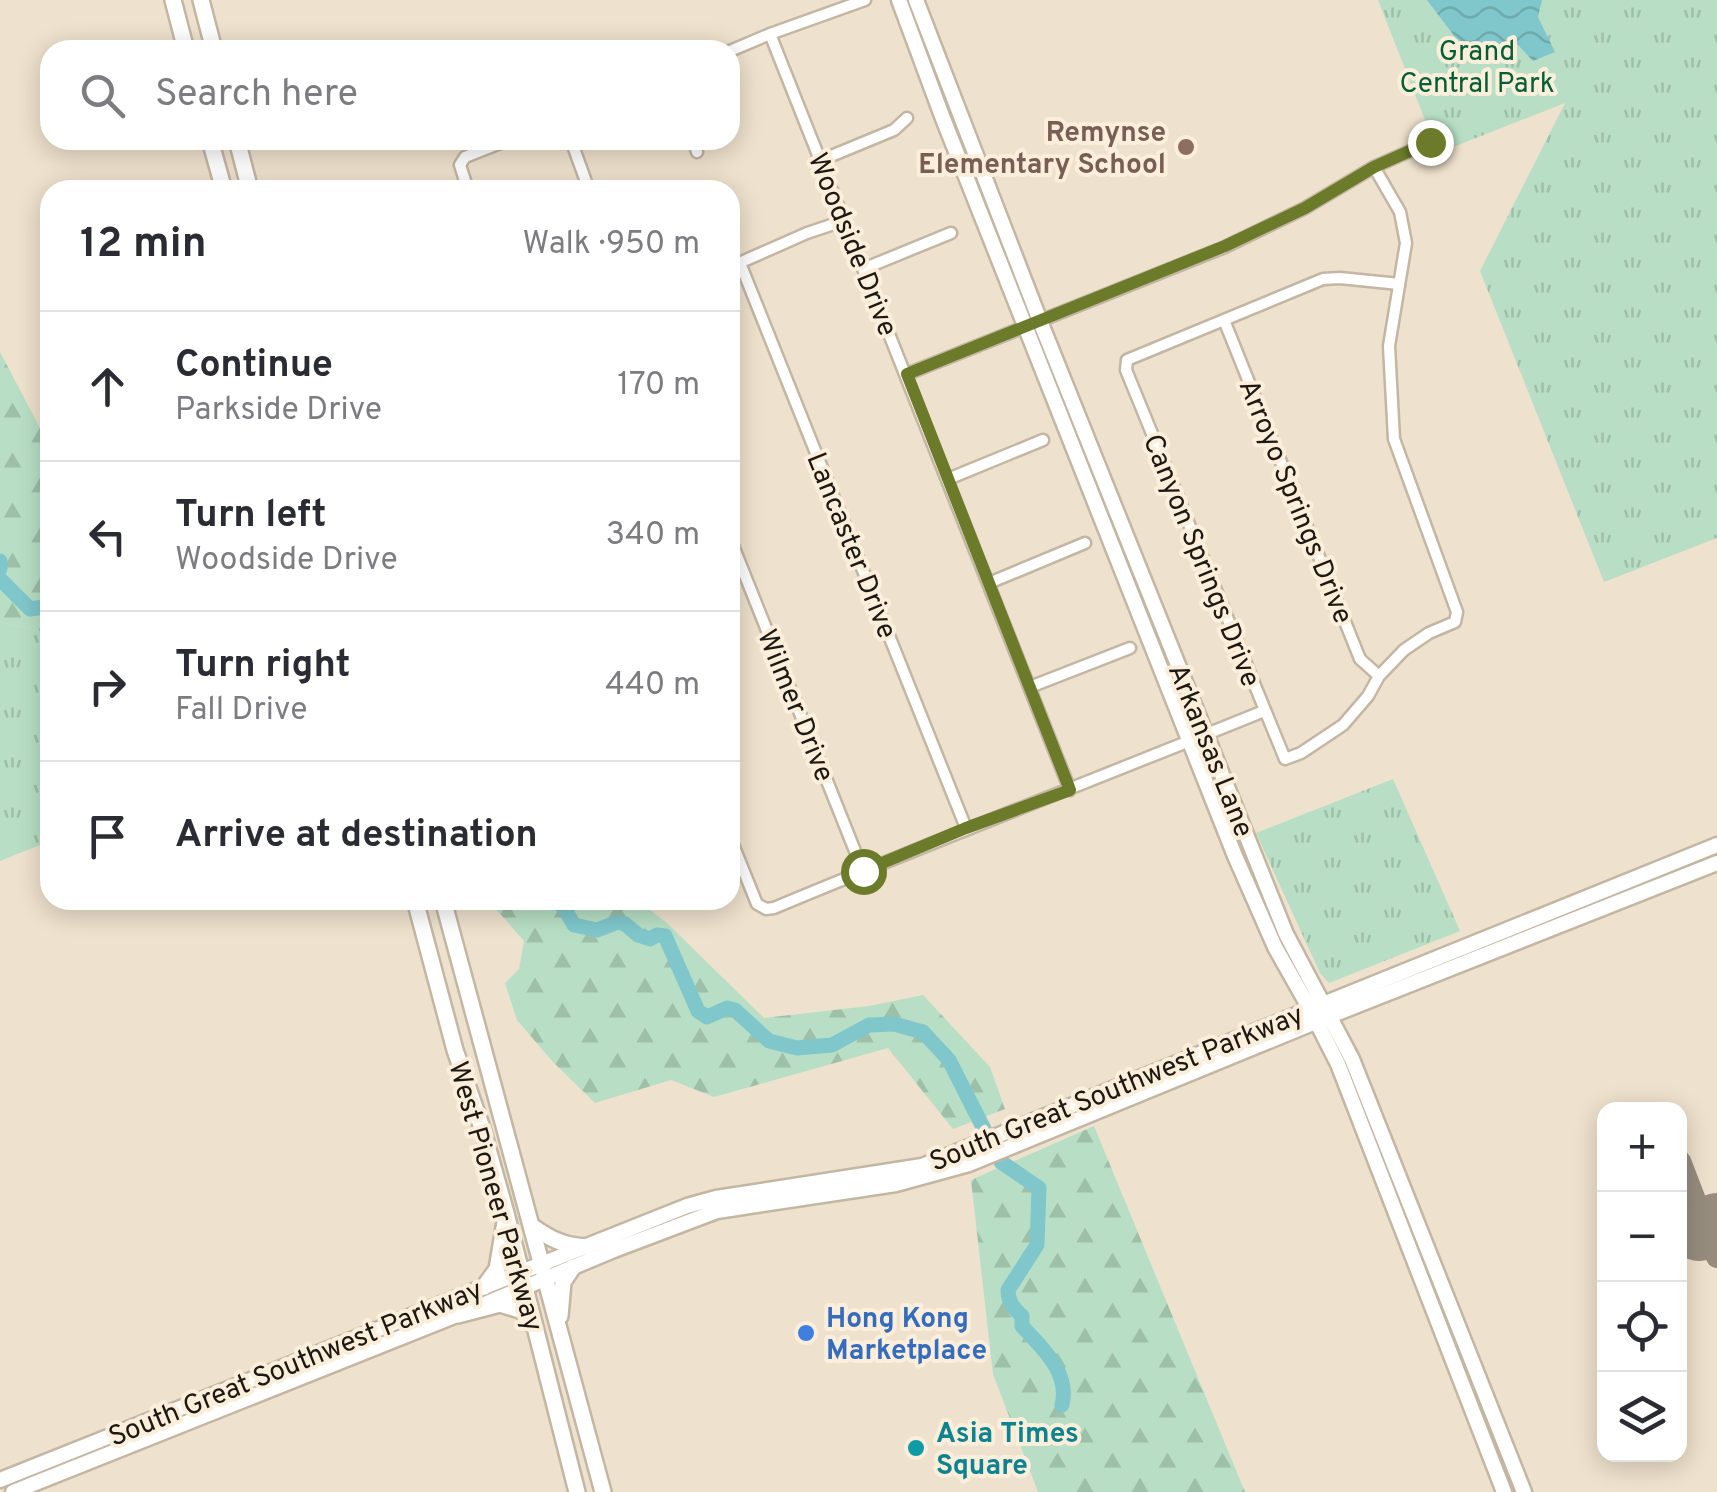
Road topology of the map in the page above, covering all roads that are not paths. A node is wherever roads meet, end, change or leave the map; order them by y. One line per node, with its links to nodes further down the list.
1 (173, 0): 7 (main road)
2 (201, 0): 8 (main road)
3 (865, 0): 6 (street)
4 (900, 0): 29 (main road, Arkansas Lane)
5 (916, 0): 29 (main road, Arkansas Lane)
6 (770, 34): 9 (street); 16 (street, Woodside Drive)
7 (183, 40)
8 (211, 40)
9 (740, 46)
10 (907, 118): 16 (street)
11 (1430, 142): 17 (street)
12 (213, 150): 18 (main road)
13 (240, 150): 19 (main road)
14 (481, 150): 20 (street)
15 (574, 150): 21 (street)
16 (819, 161): 22 (street, Woodside Drive)
17 (1374, 167): 27 (street); 29 (street)
18 (221, 180)
19 (247, 180)
20 (465, 180)
21 (585, 180)
22 (843, 221): 24 (street); 25 (street, Woodside Drive)
23 (951, 234): 25 (street)
24 (740, 262)
25 (863, 269): 30 (street, Woodside Drive)
26 (740, 276): 42 (street, Lancaster Drive)
27 (1399, 284): 28 (street); 37 (street)
28 (1224, 320): 37 (street, Arroyo Springs Drive); 39 (street, Canyon Springs Drive)
29 (1033, 324): 30 (street); 40 (main road, Arkansas Lane)
30 (907, 374): 32 (street, Woodside Drive)
31 (1043, 440): 32 (street)
32 (948, 480): 35 (street, Woodside Drive)
33 (1085, 544): 35 (street)
34 (740, 563): 46 (street, Wilmer Drive)
35 (989, 583): 38 (street, Woodside Drive)
36 (1130, 648): 38 (street)
37 (1379, 676): 39 (street, Canyon Springs Drive)
38 (1030, 687): 41 (street, Woodside Drive)
39 (1264, 711): 40 (street)
40 (1198, 738): 41 (street); 52 (main road, Arkansas Lane)
41 (1070, 790): 42 (street)
42 (966, 828): 46 (street)
43 (1717, 845): 47 (main road, South Great Southwest Parkway)
44 (740, 862): 46 (street)
45 (1717, 863): 48 (main road, South Great Southwest Parkway)
46 (863, 871)
47 (1626, 880): 48 (main road); 51 (main road, South Great Southwest Parkway)
48 (1634, 897): 51 (main road, South Great Southwest Parkway)
49 (419, 910): 53 (main road, West Pioneer Parkway)
50 (446, 910): 54 (main road, West Pioneer Parkway)
51 (1477, 950): 52 (main road, South Great Southwest Parkway)
52 (1320, 1012): 55 (main road, South Great Southwest Parkway); 56 (main road, South Great Southwest Parkway); 67 (main road, Arkansas Lane); 68 (main road, Arkansas Lane)
53 (506, 1213): 58 (main road, West Pioneer Parkway); 59 (main road)
54 (532, 1226): 55 (main road); 57 (main road, West Pioneer Parkway)
55 (587, 1247): 57 (main road, South Great Southwest Parkway)
56 (573, 1267): 57 (main road, South Great Southwest Parkway); 61 (main road)
57 (543, 1272): 58 (main road, South Great Southwest Parkway); 61 (main road, West Pioneer Parkway)
58 (523, 1280): 59 (main road, South Great Southwest Parkway); 60 (main road, South Great Southwest Parkway); 62 (main road, West Pioneer Parkway)
59 (484, 1287): 63 (main road, South Great Southwest Parkway)
60 (458, 1315): 62 (main road); 64 (main road, South Great Southwest Parkway)
61 (560, 1334): 66 (main road, West Pioneer Parkway)
62 (538, 1336): 65 (main road, West Pioneer Parkway)
63 (0, 1480)
64 (13, 1492)
65 (578, 1492)
66 (603, 1492)
67 (1504, 1492)
68 (1524, 1492)

